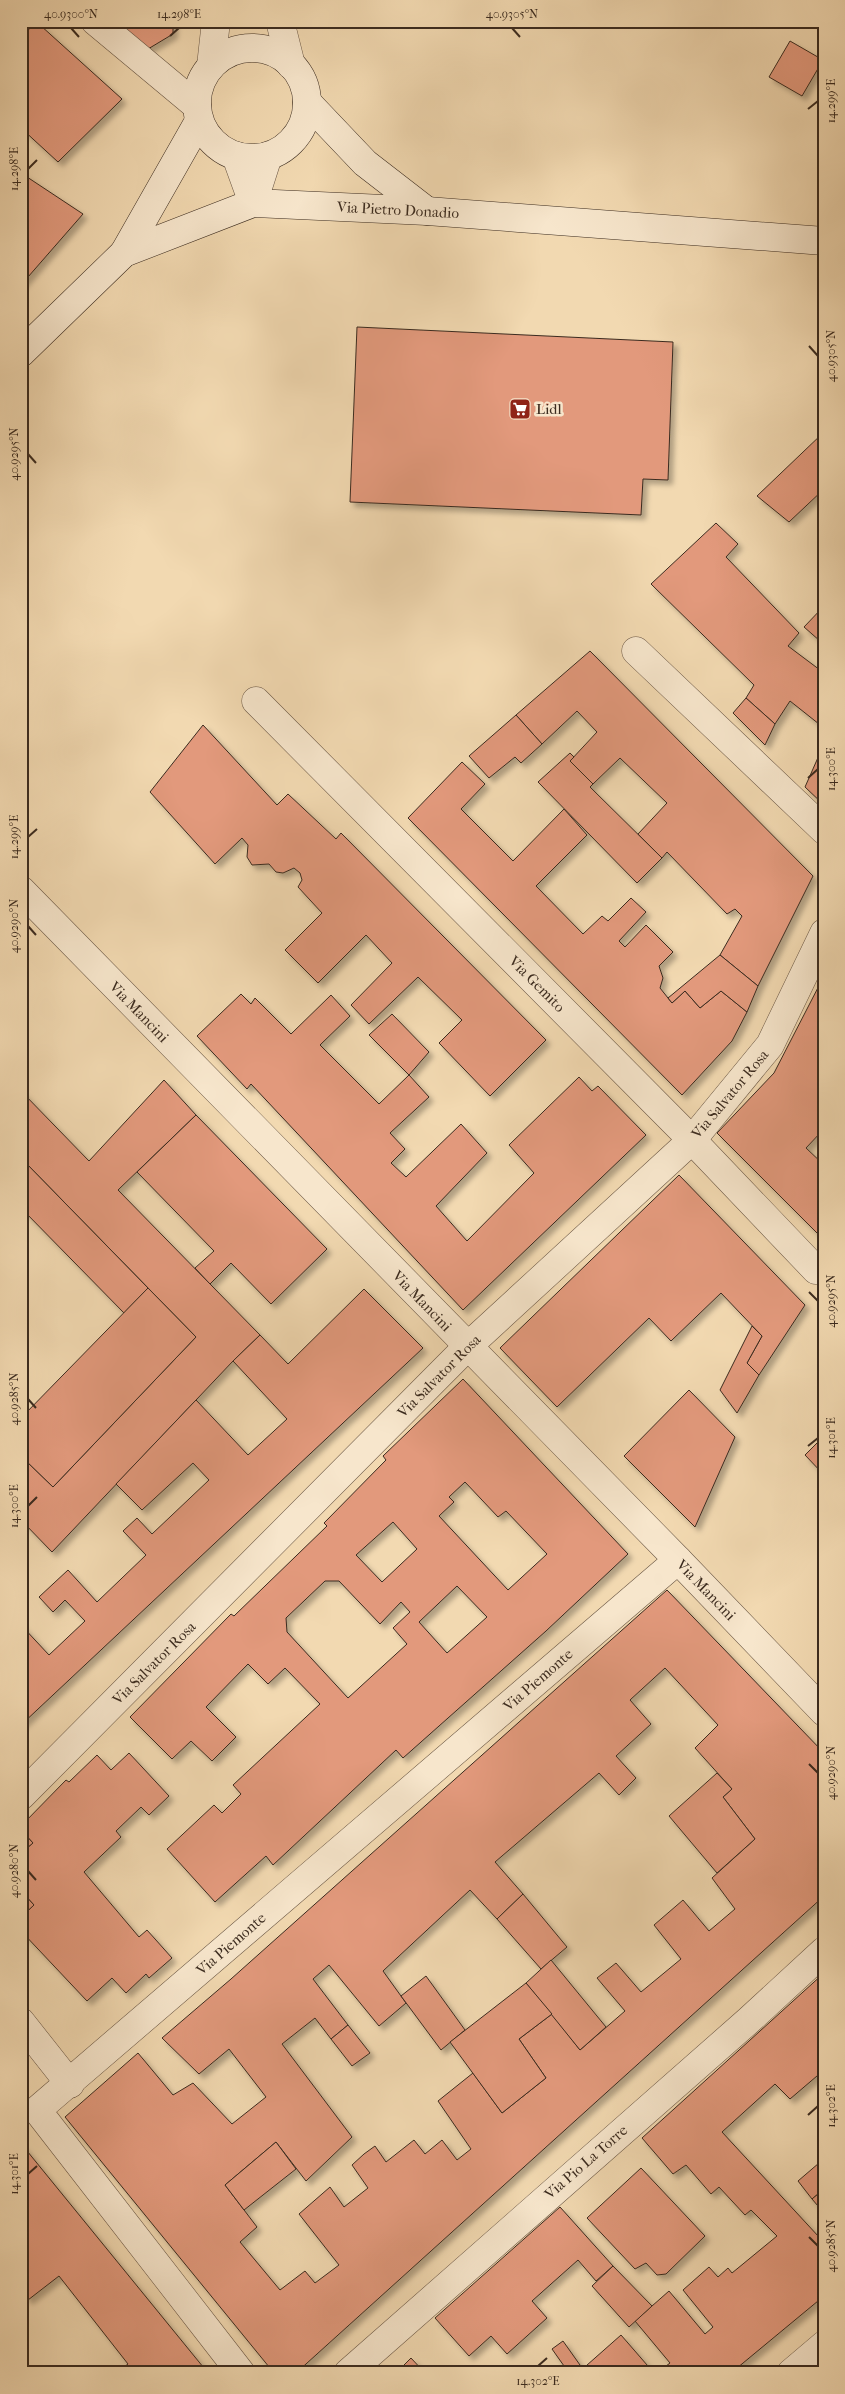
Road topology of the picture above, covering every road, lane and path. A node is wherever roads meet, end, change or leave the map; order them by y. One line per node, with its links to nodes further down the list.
1 (95, 21): 7 (street)
2 (216, 21): 5 (street)
3 (280, 21): 4 (street)
4 (291, 64): 5 (street); 6 (street)
5 (211, 66): 7 (street)
6 (307, 102): 9 (street); 11 (street)
7 (198, 113): 8 (street); 13 (street)
8 (236, 156): 9 (street); 10 (street)
9 (268, 156): 10 (street)
10 (253, 203): 11 (street, Via Pietro Donadio); 13 (street, Via Pietro Donadio)
11 (427, 211): 12 (street, Via Pietro Donadio)
12 (824, 240)
13 (124, 253): 14 (street, Via Pietro Donadio)
14 (21, 353)
15 (636, 651): 17 (street)
16 (256, 701): 20 (street, Via Gemito)
17 (824, 830)
18 (21, 890): 22 (street, Via Mancini)
19 (824, 933): 20 (street, Via Salvator Rosa)
20 (692, 1140): 21 (street, Via Gemito); 22 (street, Via Salvator Rosa)
21 (816, 1270)
22 (467, 1347): 23 (street, Via Mancini); 25 (street, Via Salvator Rosa)
23 (678, 1560): 24 (street, Via Mancini); 28 (street, Via Piemonte)
24 (824, 1712)
25 (21, 1796)
26 (824, 1951): 32 (street, Via Pio La Torre)
27 (21, 2022): 28 (street)
28 (70, 2084): 29 (street, Via Piemonte)
29 (29, 2114): 31 (street, Via Piemonte)
30 (824, 2345): 33 (street)
31 (241, 2373)
32 (348, 2373)
33 (791, 2373)

